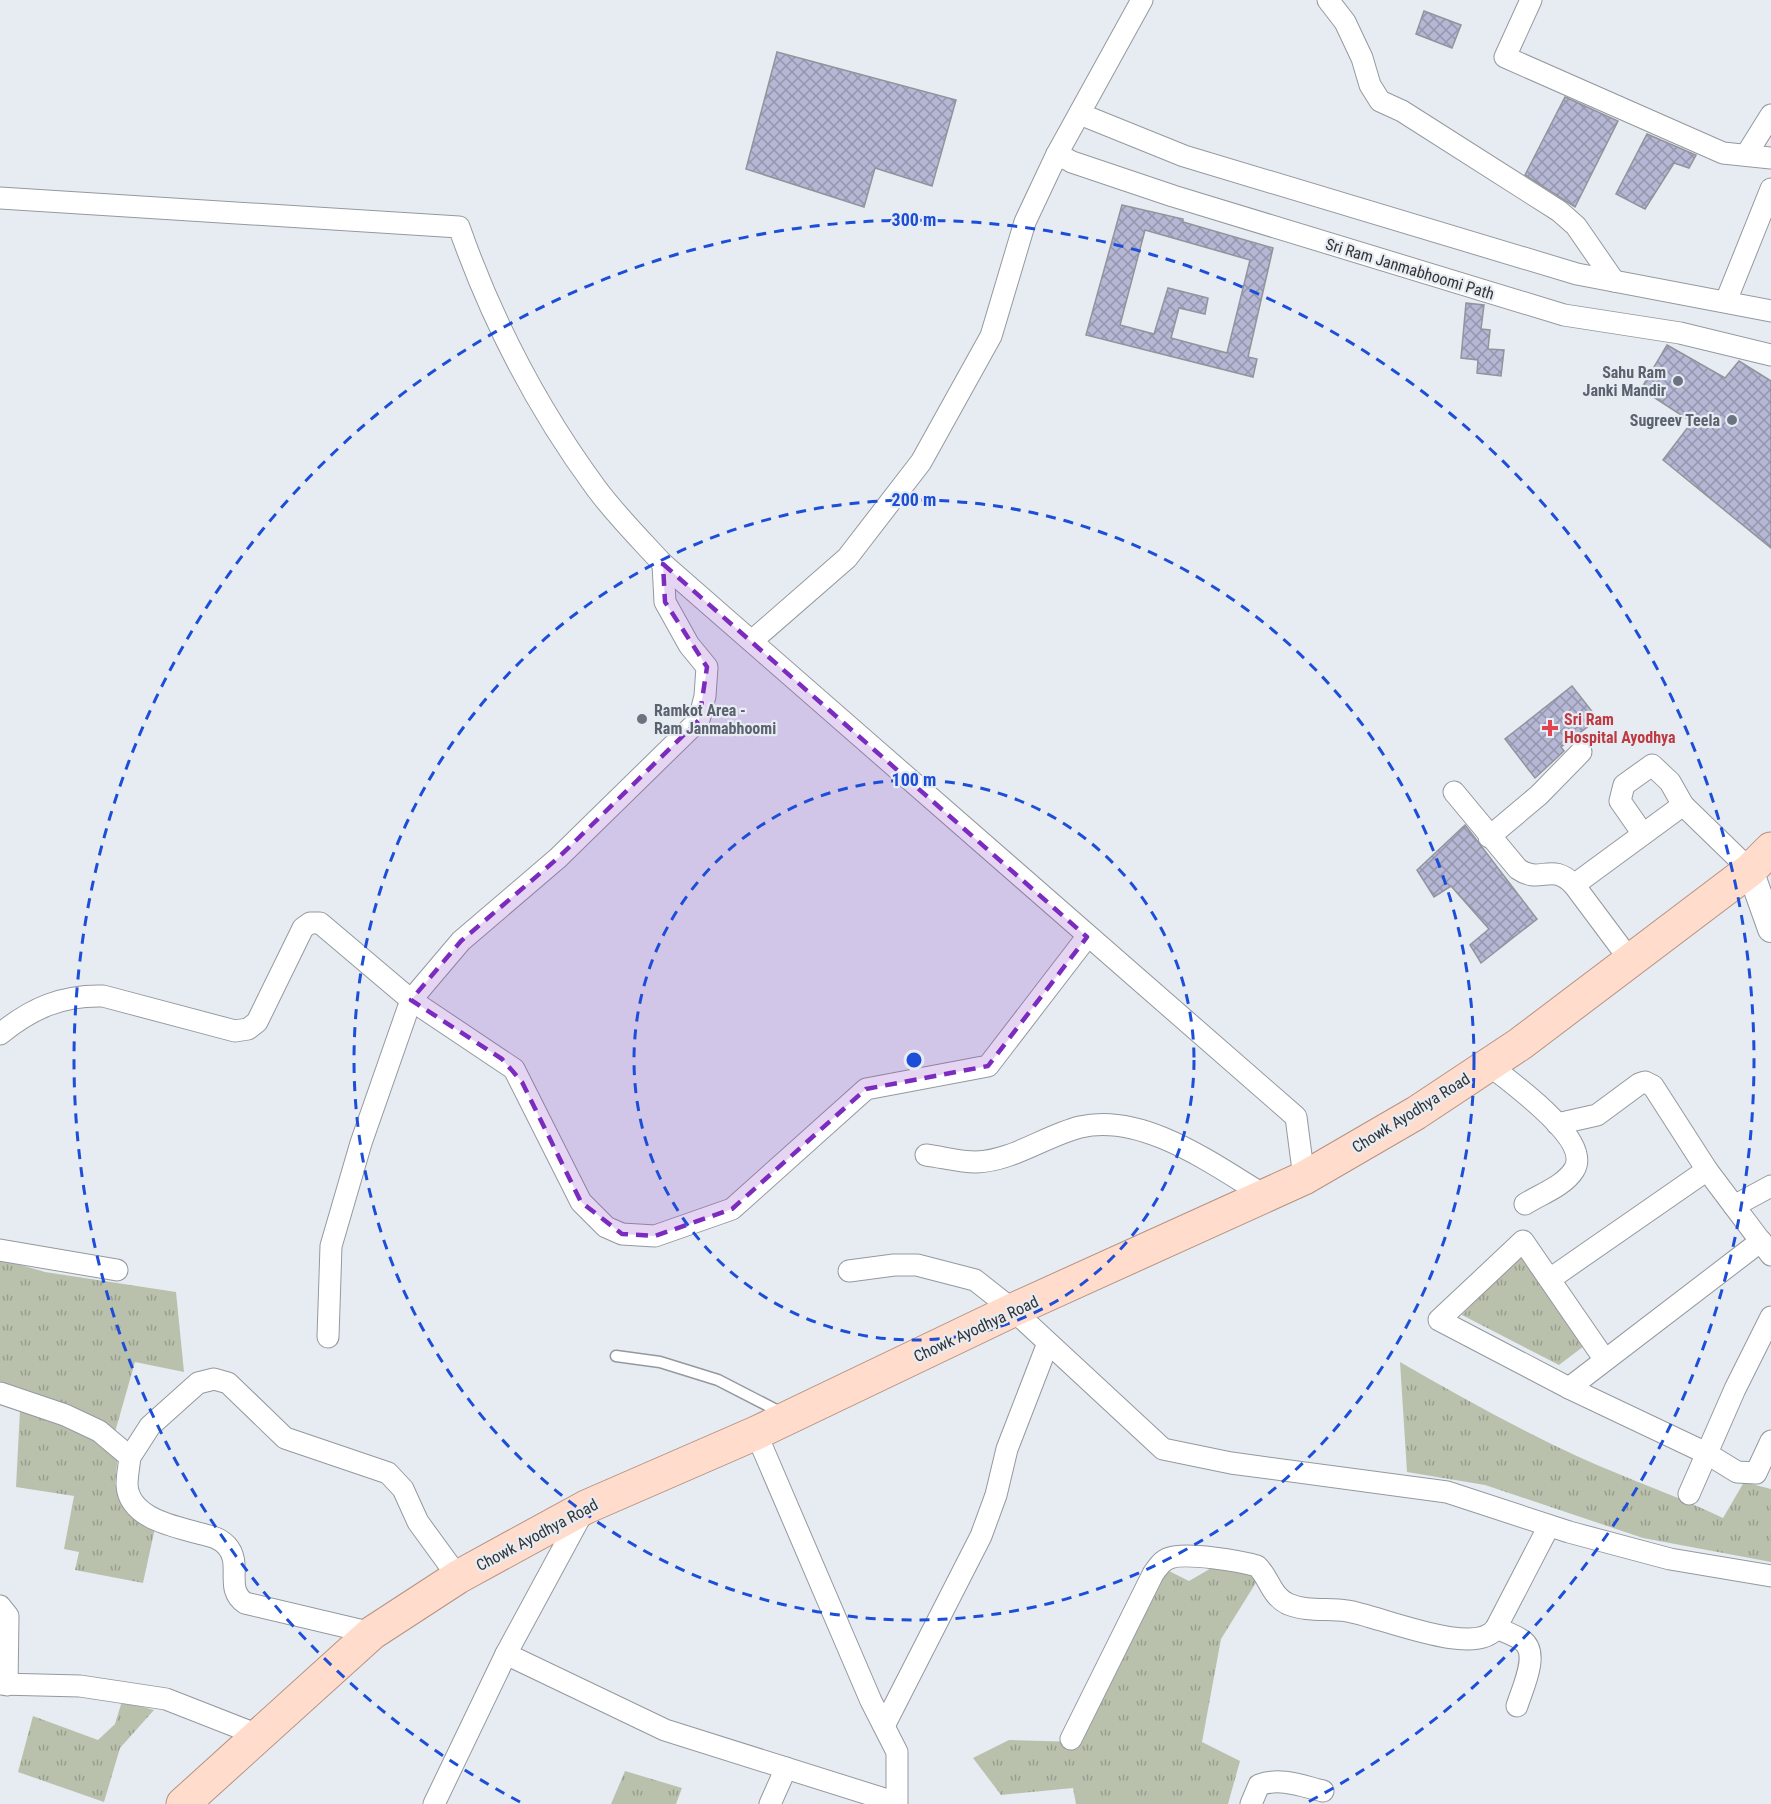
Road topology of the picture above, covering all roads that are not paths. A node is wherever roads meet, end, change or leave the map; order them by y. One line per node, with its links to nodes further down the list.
1 (1142, 0): 4 (street)
2 (1328, 0): 11 (street)
3 (1532, 0): 7 (street)
4 (1080, 114): 6 (street); 11 (street)
5 (1771, 116): 7 (street)
6 (1057, 154): 14 (street, Sri Ram Janmabhoomi Path); 16 (street)
7 (1746, 155): 8 (street)
8 (1771, 158)
9 (1771, 189): 12 (street)
10 (0, 198): 15 (street)
11 (1614, 281): 12 (street)
12 (1726, 301): 13 (street)
13 (1771, 310)
14 (1771, 355)
15 (663, 564): 16 (street); 27 (street)
16 (753, 640): 25 (street)
17 (1581, 752): 21 (street)
18 (1454, 792): 21 (street)
19 (1683, 805): 20 (street); 20 (street); 22 (street)
20 (1643, 834): 23 (street)
21 (1489, 837): 23 (street)
22 (1762, 869): 24 (street); 26 (main road, Chowk Ayodhya Road); 29 (main road)
23 (1574, 885): 26 (street)
24 (1771, 929)
25 (1087, 937): 27 (street); 33 (street)
26 (1630, 960): 29 (main road, Chowk Ayodhya Road)
27 (411, 1000): 28 (street); 45 (street)
28 (0, 1034)
29 (1498, 1072): 30 (street); 33 (main road, Chowk Ayodhya Road); 44 (main road)
30 (1557, 1124): 32 (street); 36 (street)
31 (926, 1155): 35 (street)
32 (1707, 1170): 37 (street); 42 (street)
33 (1304, 1178): 35 (main road, Chowk Ayodhya Road)
34 (1771, 1186): 37 (street)
35 (1264, 1195): 44 (main road, Chowk Ayodhya Road)
36 (1525, 1204)
37 (1734, 1206): 38 (street)
38 (1766, 1248): 47 (street)
39 (0, 1250): 40 (street)
40 (117, 1270)
41 (849, 1271): 44 (street)
42 (1550, 1280): 47 (street); 48 (street)
43 (1771, 1317): 53 (street)
44 (1029, 1326): 50 (main road, Chowk Ayodhya Road); 52 (main road); 57 (street); 66 (street)
45 (328, 1336)
46 (616, 1356): 50 (lane)
47 (1605, 1360): 48 (street)
48 (1569, 1388): 53 (street)
49 (0, 1393): 54 (street)
50 (791, 1417): 52 (main road, Chowk Ayodhya Road)
51 (1771, 1441): 53 (street)
52 (760, 1443): 56 (main road, Chowk Ayodhya Road); 66 (street)
53 (1706, 1453): 55 (street)
54 (130, 1457): 59 (street); 62 (street)
55 (1689, 1494)
56 (582, 1515): 59 (main road, Chowk Ayodhya Road); 63 (street); 72 (main road)
57 (1549, 1526): 58 (street); 61 (street)
58 (1771, 1576)
59 (458, 1577): 62 (main road, Chowk Ayodhya Road)
60 (0, 1606): 64 (street)
61 (1496, 1628): 65 (street); 68 (street)
62 (372, 1633): 67 (main road, Chowk Ayodhya Road)
63 (506, 1654): 69 (street); 73 (street)
64 (3, 1684): 67 (street)
65 (1516, 1706)
66 (884, 1726): 75 (street)
67 (258, 1735): 71 (main road, Chowk Ayodhya Road)
68 (1071, 1739)
69 (786, 1768): 74 (street); 75 (street)
70 (1323, 1791): 76 (street)
71 (183, 1804)
72 (213, 1804)
73 (434, 1804)
74 (770, 1804)
75 (898, 1804)
76 (1251, 1804)

